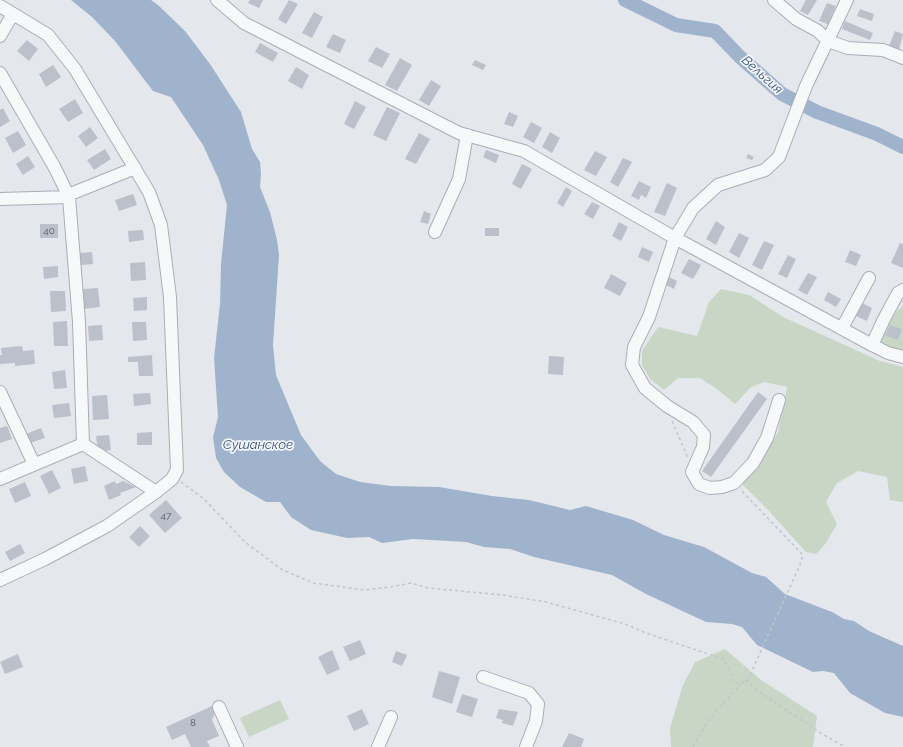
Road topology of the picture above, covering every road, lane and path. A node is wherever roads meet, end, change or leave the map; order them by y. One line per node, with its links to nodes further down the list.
1 (217, 0): 10 (street)
2 (774, 0): 7 (street)
3 (847, 0): 7 (street)
4 (0, 6): 5 (street)
5 (13, 14): 6 (street); 11 (street)
6 (0, 36)
7 (828, 41): 8 (street); 15 (street)
8 (903, 58)
9 (0, 73): 12 (street)
10 (468, 135): 14 (street); 15 (street)
11 (135, 168): 12 (street); 27 (street)
12 (69, 196): 13 (street); 24 (street)
13 (0, 199)
14 (435, 232)
15 (675, 238): 18 (street); 23 (street)
16 (869, 278): 18 (street)
17 (903, 290): 19 (street)
18 (842, 328): 19 (street)
19 (872, 345): 20 (street)
20 (903, 357)
21 (0, 392): 25 (street)
22 (779, 400): 29 (street)
23 (667, 406): 26 (path); 26 (street)
24 (82, 444): 25 (street); 30 (street)
25 (34, 464): 28 (street)
26 (692, 472): 29 (street)
27 (173, 477): 30 (street); 34 (path)
28 (0, 479)
29 (734, 483): 33 (path)
30 (156, 492): 31 (street)
31 (0, 580)
32 (483, 677): 39 (street)
33 (746, 680): 34 (path); 41 (path)
34 (742, 683): 40 (path)
35 (219, 707): 37 (street)
36 (391, 717): 38 (street)
37 (237, 747)
38 (378, 747)
39 (526, 747)
40 (692, 747)
41 (845, 747)

